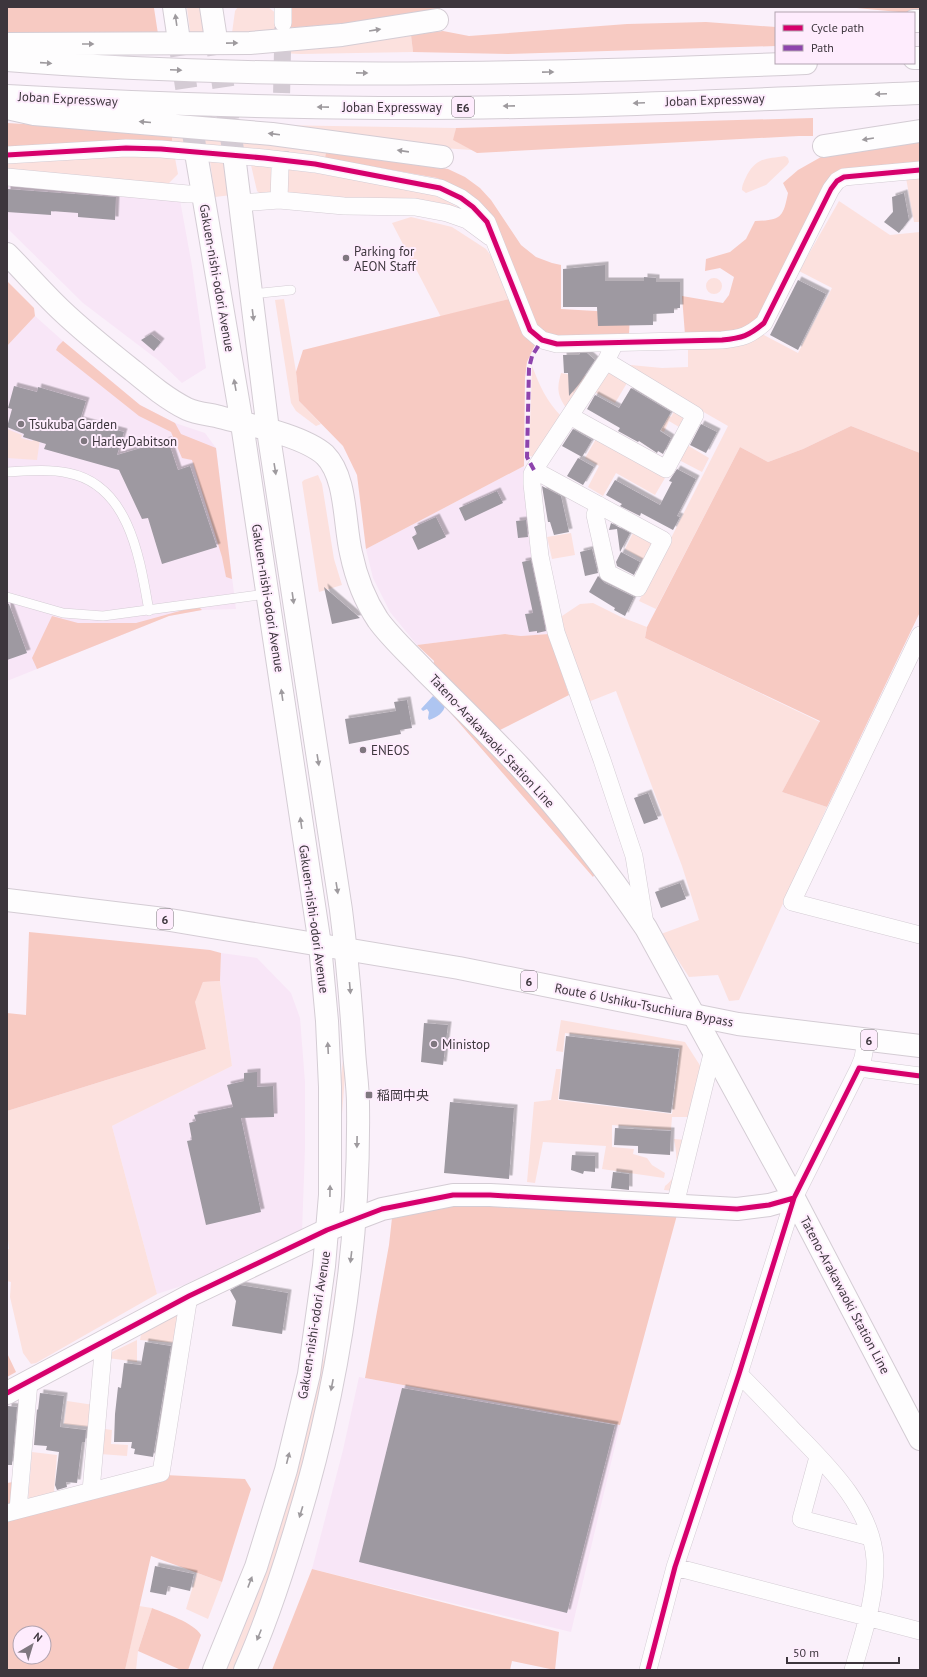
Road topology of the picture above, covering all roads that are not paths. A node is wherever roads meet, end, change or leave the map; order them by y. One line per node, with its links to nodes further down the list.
1 (174, 7): 5 (main road, one-way to 1)
2 (211, 7): 4 (main road)
3 (437, 20): 6 (main road, one-way to 3)
4 (215, 33)
5 (178, 34)
6 (7, 44)
7 (7, 60): 8 (main road, one-way to 8)
8 (778, 64)
9 (920, 93): 10 (main road, Joban Expressway / E6, one-way to 10)
10 (7, 96)
11 (7, 108): 15 (main road, one-way to 11)
12 (920, 131): 13 (main road, one-way to 13)
13 (824, 146)
14 (7, 155): 24 (street)
15 (442, 156)
16 (197, 159): 21 (main road, Gakuen-nishi-odori Avenue)
17 (236, 163): 23 (main road, Gakuen-nishi-odori Avenue)
18 (280, 168): 22 (street)
19 (920, 170): 28 (street)
20 (7, 177): 21 (street)
21 (203, 194): 31 (main road, Gakuen-nishi-odori Avenue, one-way to 21)
22 (279, 200): 23 (street); 24 (street)
23 (240, 203): 27 (main road, Gakuen-nishi-odori Avenue)
24 (495, 240): 28 (street)
25 (7, 254): 31 (main road, Tateno-Arakawaoki Station Line)
26 (290, 290): 27 (lane)
27 (251, 294): 32 (main road, Gakuen-nishi-odori Avenue, one-way to 32)
28 (615, 343): 29 (street)
29 (606, 361): 30 (street); 30 (street)
30 (570, 416): 33 (street)
31 (242, 424): 32 (main road, Tateno-Arakawaoki Station Line); 36 (main road, Gakuen-nishi-odori Avenue)
32 (268, 430): 41 (main road, Tateno-Arakawaoki Station Line); 44 (main road, Gakuen-nishi-odori Avenue, one-way to 44)
33 (534, 470): 35 (street); 41 (street)
34 (7, 472): 38 (lane)
35 (599, 505): 35 (street)
36 (266, 594): 38 (lane); 43 (main road, Gakuen-nishi-odori Avenue, one-way to 36)
37 (7, 597): 38 (lane)
38 (149, 611)
39 (920, 635): 42 (street)
40 (7, 900): 43 (main road, 6)
41 (646, 928): 45 (main road, Tateno-Arakawaoki Station Line)
42 (920, 935)
43 (320, 945): 44 (main road, 6); 54 (main road, Gakuen-nishi-odori Avenue, one-way to 43)
44 (346, 949): 45 (main road, Route 6 Ushiku-Tsuchiura Bypass / 6); 53 (main road, Gakuen-nishi-odori Avenue, one-way to 53)
45 (695, 1016): 46 (main road, Route 6 Ushiku-Tsuchiura Bypass / 6); 48 (main road, Tateno-Arakawaoki Station Line)
46 (866, 1040): 47 (main road, Route 6 Ushiku-Tsuchiura Bypass / 6); 49 (street)
47 (920, 1046)
48 (713, 1050): 51 (main road, Tateno-Arakawaoki Station Line); 52 (street)
49 (859, 1068): 50 (street); 51 (street)
50 (920, 1076)
51 (794, 1198): 52 (main road); 57 (street); 60 (main road, Tateno-Arakawaoki Station Line)
52 (675, 1205): 53 (main road)
53 (355, 1218): 54 (main road); 69 (main road, Gakuen-nishi-odori Avenue, one-way to 69)
54 (327, 1230): 55 (main road); 68 (main road, Gakuen-nishi-odori Avenue, one-way to 54)
55 (189, 1296): 56 (main road); 62 (street)
56 (104, 1341): 58 (main road); 62 (street)
57 (739, 1374): 61 (street); 65 (street)
58 (29, 1382): 59 (main road); 63 (street)
59 (7, 1393)
60 (920, 1439)
61 (818, 1457): 64 (street); 64 (street)
62 (91, 1491): 63 (street)
63 (12, 1512)
64 (870, 1537): 66 (street)
65 (674, 1567): 66 (street); 70 (street)
66 (867, 1618): 67 (street); 71 (street)
67 (920, 1631)
68 (214, 1670)
69 (245, 1670)
70 (648, 1670)
71 (853, 1670)

